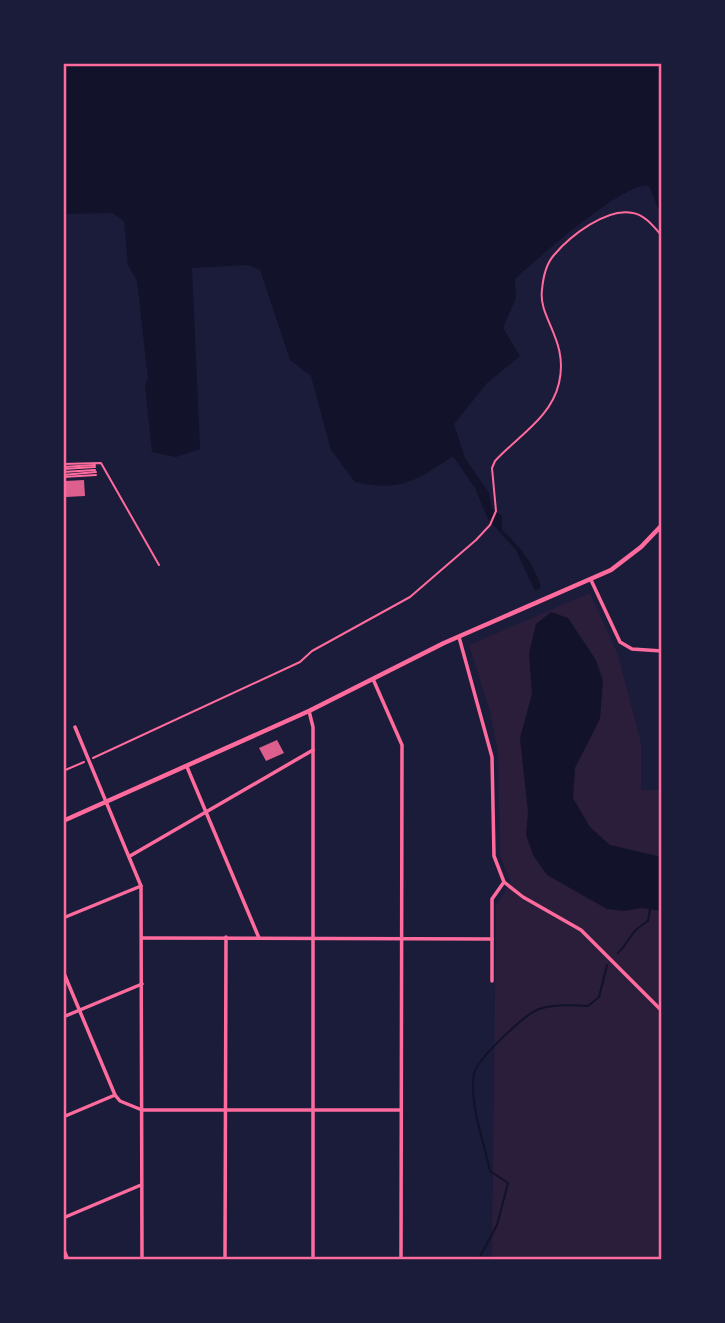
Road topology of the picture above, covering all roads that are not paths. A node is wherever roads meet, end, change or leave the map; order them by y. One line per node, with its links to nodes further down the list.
1 (63, 471): 1 (lane); 3 (lane)
2 (662, 524): 4 (main road)
3 (159, 565)
4 (591, 580): 5 (main road); 6 (street)
5 (459, 637): 7 (main road); 16 (street)
6 (662, 651)
7 (373, 679): 8 (main road); 23 (street)
8 (309, 711): 10 (street); 11 (main road)
9 (75, 727): 12 (street)
10 (313, 750): 13 (street); 22 (street)
11 (187, 767): 12 (main road); 13 (street)
12 (107, 803): 14 (main road); 15 (street)
13 (206, 811): 15 (street); 21 (street)
14 (63, 821)
15 (129, 856): 17 (street)
16 (504, 882): 24 (street); 29 (street)
17 (141, 886): 18 (street); 19 (street)
18 (63, 918)
19 (142, 937): 20 (street); 27 (street)
20 (226, 937): 21 (street); 33 (street)
21 (259, 938): 22 (street)
22 (313, 938): 23 (street); 34 (street)
23 (402, 938): 24 (street); 35 (street)
24 (492, 939): 26 (street)
25 (63, 971): 28 (street)
26 (492, 981)
27 (142, 984): 28 (street); 32 (street)
28 (79, 1010): 30 (street); 31 (street)
29 (662, 1011)
30 (63, 1017)
31 (115, 1095): 32 (street); 36 (street)
32 (142, 1110): 33 (street); 37 (street)
33 (225, 1110): 34 (street); 42 (street)
34 (313, 1110): 35 (street); 43 (street)
35 (401, 1110): 44 (street)
36 (63, 1117)
37 (141, 1185): 38 (street); 41 (street)
38 (63, 1218)
39 (63, 1248): 40 (street)
40 (68, 1260)
41 (142, 1260)
42 (225, 1260)
43 (313, 1260)
44 (401, 1260)

